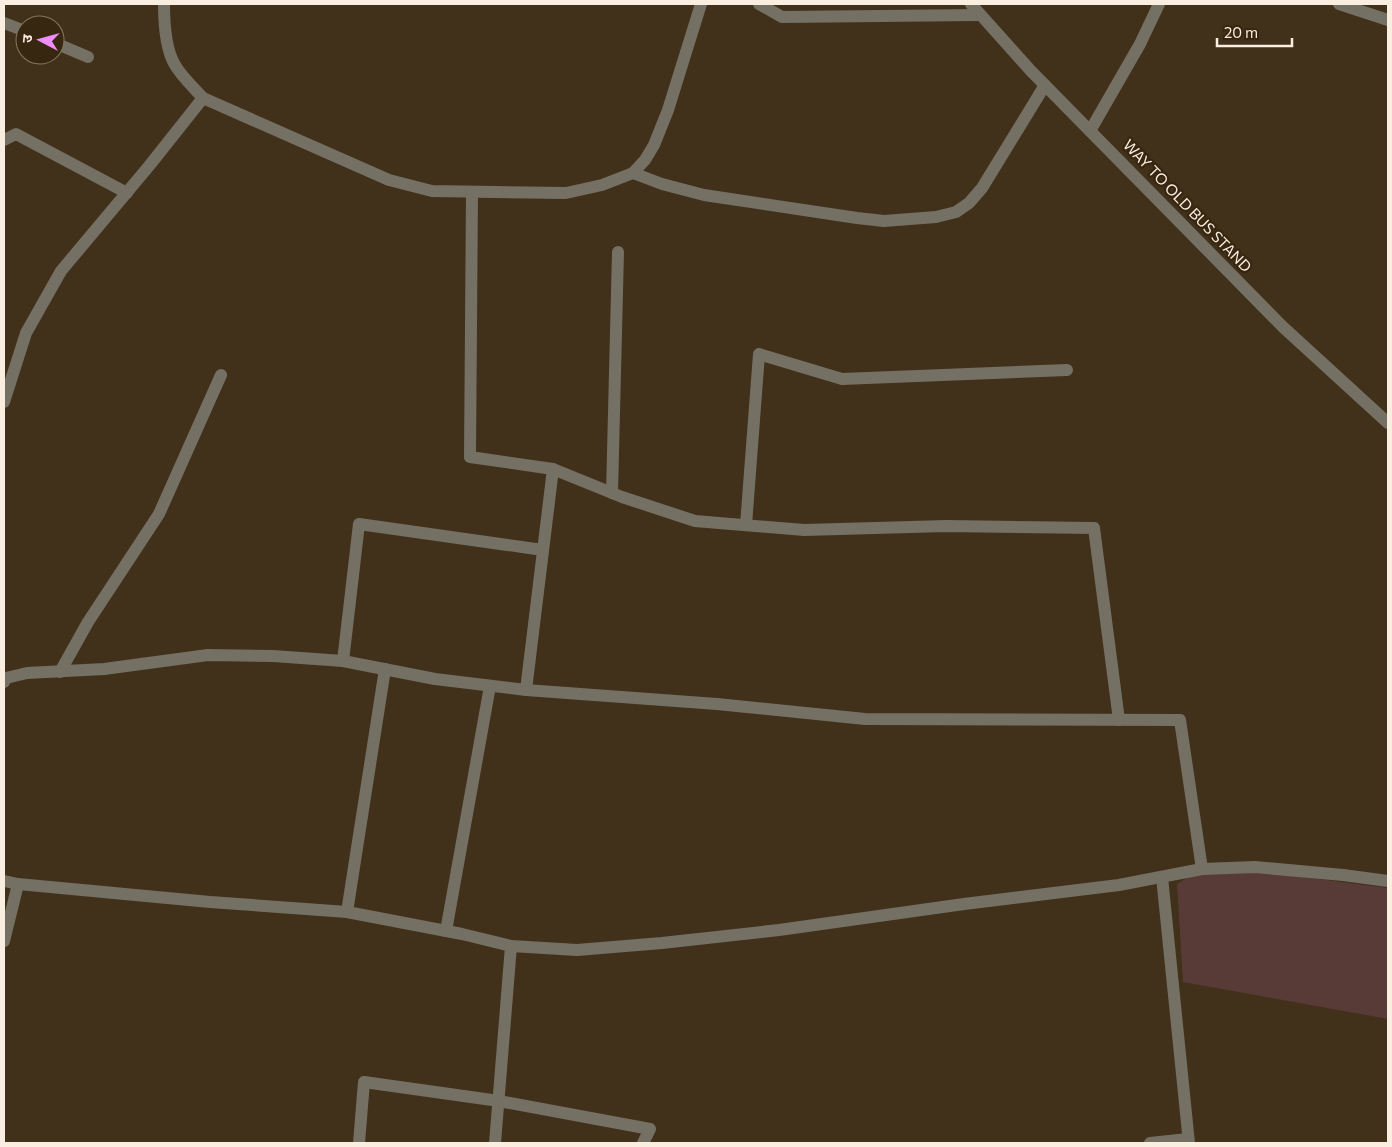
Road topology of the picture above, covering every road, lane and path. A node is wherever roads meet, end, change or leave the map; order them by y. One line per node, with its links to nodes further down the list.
1 (164, 4): 12 (street)
2 (701, 4): 15 (street)
3 (759, 4): 7 (street)
4 (970, 4): 7 (street, WAY TO OLD BUS STAND)
5 (1160, 4): 13 (street)
6 (1339, 4): 8 (street)
7 (979, 15): 11 (street, WAY TO OLD BUS STAND)
8 (1388, 20)
9 (65, 47): 10 (street)
10 (88, 57)
11 (1045, 85): 13 (street, WAY TO OLD BUS STAND); 15 (street)
12 (203, 98): 16 (street); 17 (street)
13 (1090, 131): 23 (street, WAY TO OLD BUS STAND)
14 (4, 140): 17 (street)
15 (633, 174): 16 (street)
16 (472, 192): 24 (street)
17 (127, 193): 21 (street)
18 (618, 252): 25 (street)
19 (1067, 370): 26 (street)
20 (222, 375): 30 (street)
21 (8, 378): 22 (street)
22 (4, 402)
23 (1388, 423)
24 (553, 469): 25 (street); 27 (street)
25 (612, 493): 26 (street)
26 (746, 525): 34 (street)
27 (543, 550): 28 (street); 33 (street)
28 (343, 661): 29 (street); 30 (street)
29 (385, 669): 32 (street); 40 (street)
30 (60, 672): 31 (street)
31 (4, 682)
32 (490, 686): 33 (street); 41 (street)
33 (526, 690): 34 (street)
34 (1119, 720): 35 (street)
35 (1202, 869): 36 (street); 38 (street)
36 (1162, 877): 43 (street); 45 (street)
37 (4, 881): 39 (street)
38 (1388, 881)
39 (18, 884): 40 (street); 42 (street)
40 (347, 912): 41 (street)
41 (446, 931): 43 (street)
42 (4, 941)
43 (511, 946): 44 (street)
44 (499, 1102): 46 (street); 47 (street); 48 (street)
45 (1188, 1141): 49 (street)
46 (359, 1143)
47 (495, 1143)
48 (643, 1143)
49 (1150, 1143)

